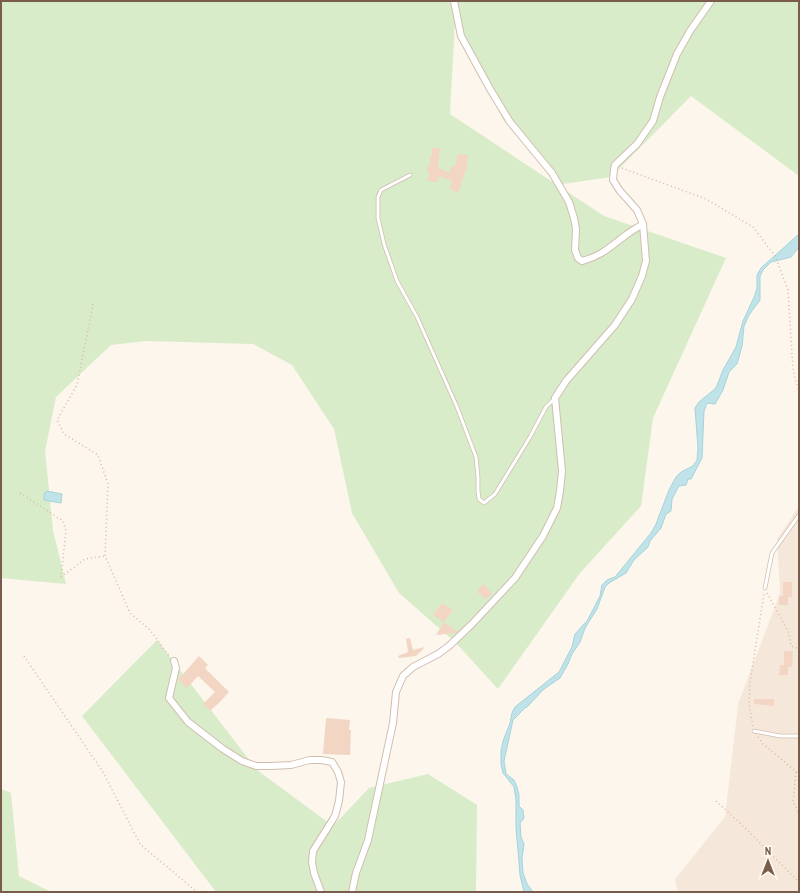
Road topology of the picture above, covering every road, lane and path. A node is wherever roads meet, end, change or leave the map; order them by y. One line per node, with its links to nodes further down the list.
1 (454, 1): 5 (street)
2 (711, 1): 3 (street)
3 (614, 167): 5 (street); 7 (path)
4 (410, 175): 8 (lane)
5 (643, 224): 8 (street)
6 (92, 304): 11 (path)
7 (799, 392)
8 (555, 398): 25 (street)
9 (20, 492): 11 (path)
10 (799, 515): 12 (lane)
11 (105, 556): 15 (path)
12 (765, 588): 13 (path); 16 (path)
13 (799, 653)
14 (24, 656): 23 (path)
15 (174, 661): 24 (street)
16 (754, 731): 17 (lane); 18 (path)
17 (799, 736)
18 (796, 772): 19 (path); 21 (path)
19 (799, 774)
20 (716, 801): 22 (path)
21 (799, 813)
22 (799, 882)
23 (197, 892)
24 (321, 892)
25 (352, 892)

